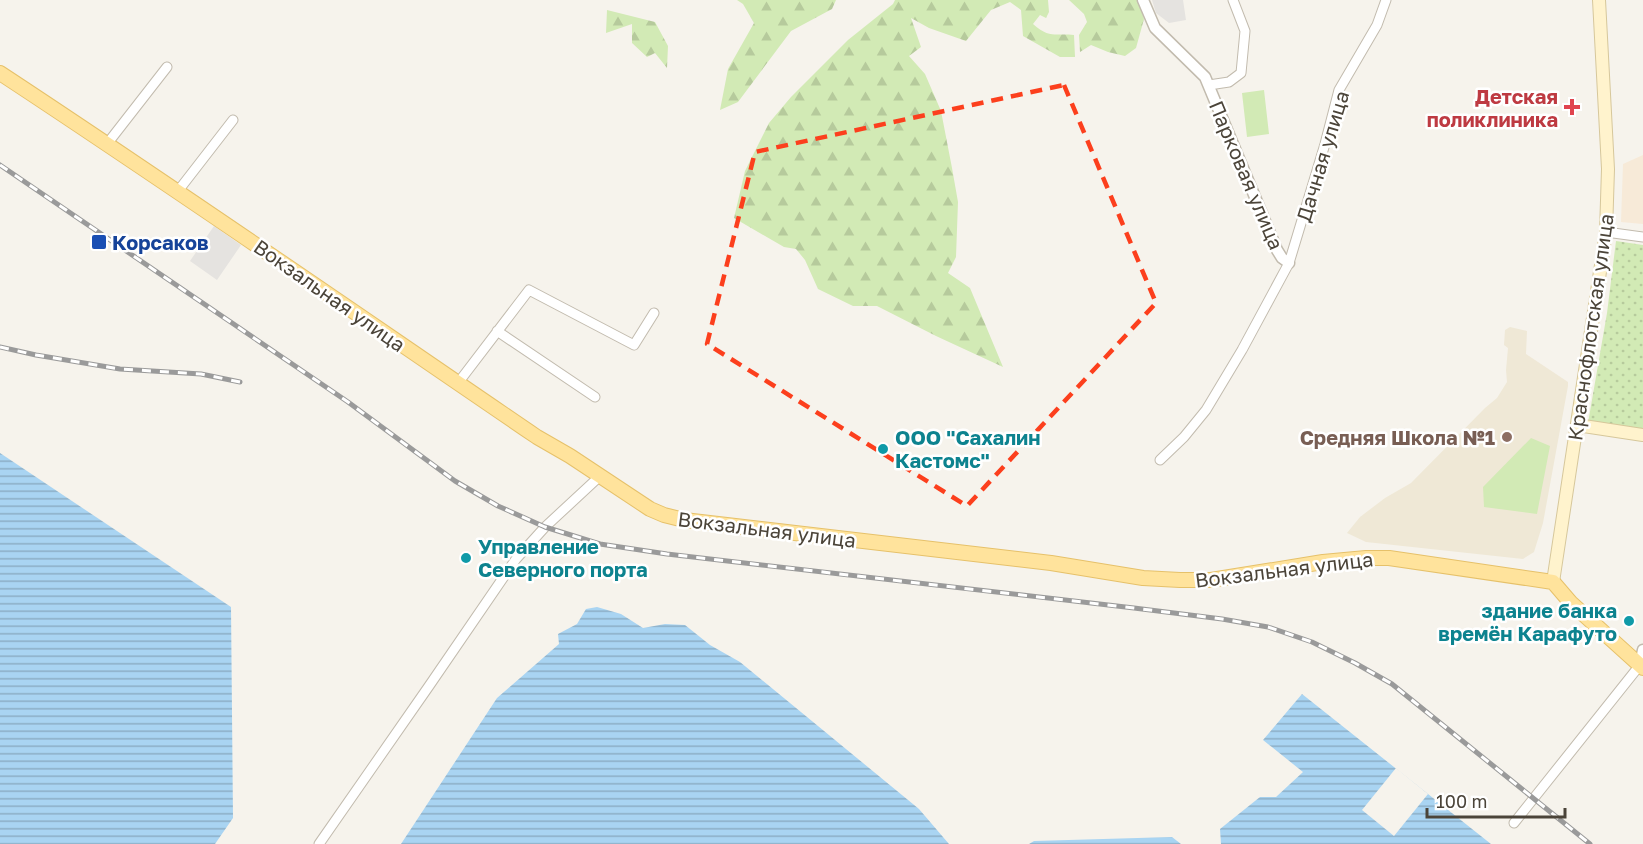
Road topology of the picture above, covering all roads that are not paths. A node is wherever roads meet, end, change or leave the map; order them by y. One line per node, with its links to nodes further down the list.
1 (1143, 0): 7 (street, Парковая улица)
2 (1233, 0): 7 (street, Парковая улица)
3 (1386, 0): 13 (street, Дачная улица)
4 (1599, 0): 11 (main road, Краснофлотская улица)
5 (167, 67): 9 (street)
6 (0, 73): 9 (main road, Вокзальная улица)
7 (1209, 85): 13 (street, Парковая улица)
8 (233, 120): 10 (street)
9 (107, 144): 10 (main road, Вокзальная улица)
10 (178, 191): 16 (main road, Вокзальная улица)
11 (1606, 232): 12 (street); 18 (main road, Краснофлотская улица)
12 (1643, 237)
13 (1289, 263): 20 (street, Дачная улица)
14 (654, 313): 15 (street)
15 (497, 331): 16 (street); 17 (street)
16 (458, 383): 21 (main road, Вокзальная улица)
17 (595, 398)
18 (1577, 425): 19 (main road); 22 (main road, Краснофлотская улица)
19 (1643, 435)
20 (1160, 460)
21 (600, 476): 22 (main road, Вокзальная улица); 26 (street)
22 (1553, 582): 24 (main road)
23 (1643, 650): 24 (street)
24 (1642, 667): 25 (street)
25 (1514, 823)
26 (319, 844)

